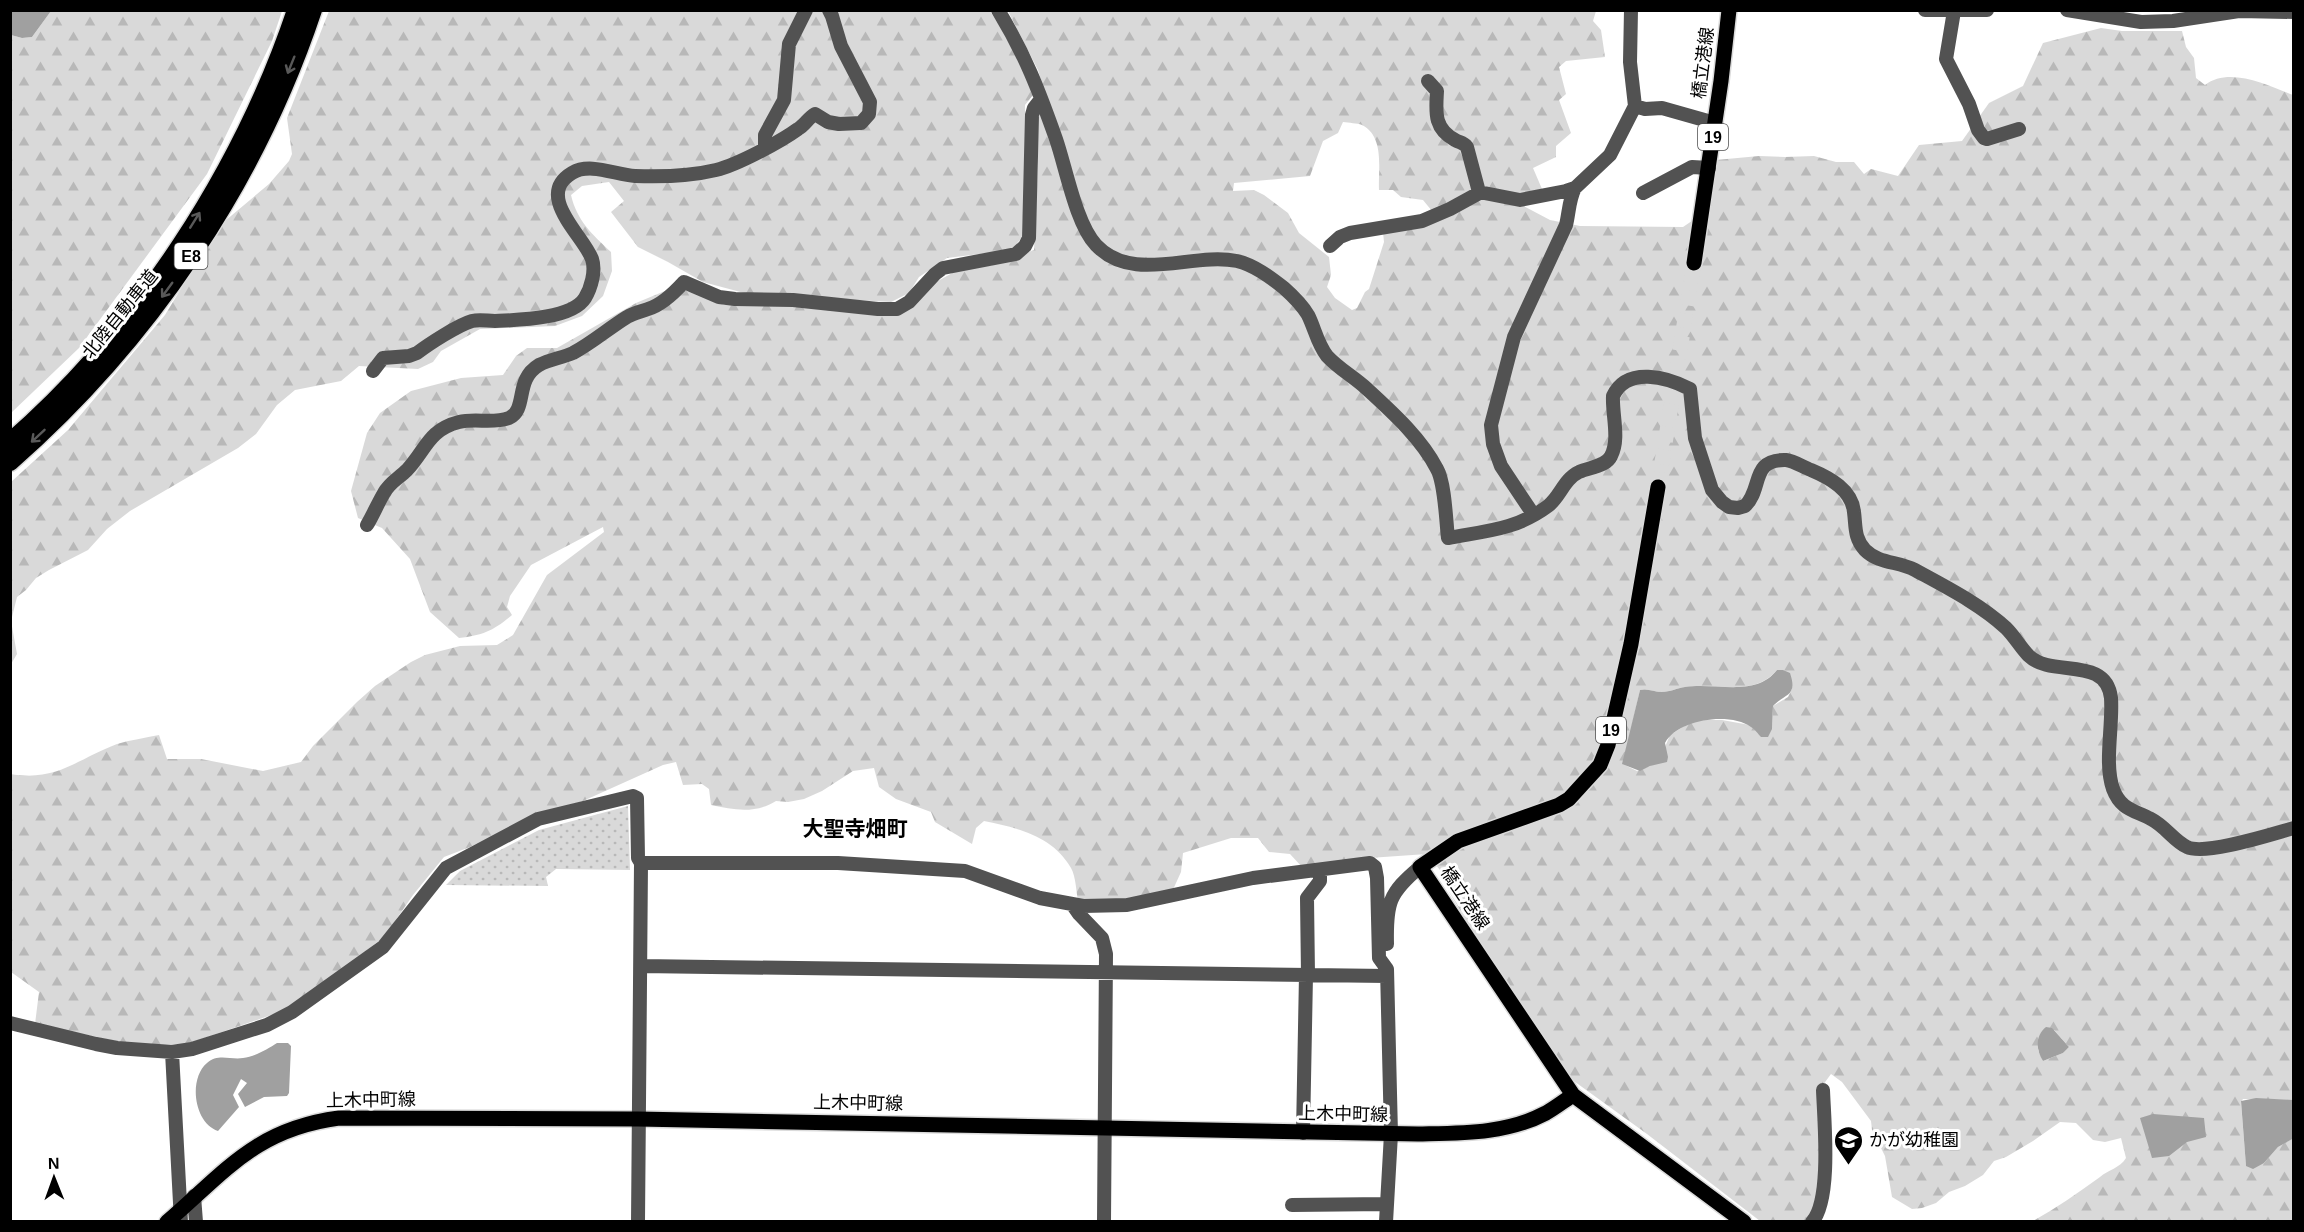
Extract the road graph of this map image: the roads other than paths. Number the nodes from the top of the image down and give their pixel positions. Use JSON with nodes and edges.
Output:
{"nodes":[{"id":1,"x":296,"y":10,"type":"edge"},
{"id":2,"x":312,"y":10,"type":"edge"},
{"id":3,"x":806,"y":10,"type":"edge"},
{"id":4,"x":829,"y":10,"type":"edge"},
{"id":5,"x":998,"y":10,"type":"edge"},
{"id":6,"x":1631,"y":10,"type":"edge"},
{"id":7,"x":1729,"y":10,"type":"edge"},
{"id":8,"x":1925,"y":10,"type":"edge"},
{"id":9,"x":1987,"y":10,"type":"edge"},
{"id":10,"x":2067,"y":10,"type":"edge"},
{"id":11,"x":1954,"y":11,"type":"edge"},
{"id":12,"x":2294,"y":12,"type":"edge"},
{"id":13,"x":1428,"y":81,"type":"dead end"},
{"id":14,"x":1041,"y":99,"type":"junction"},
{"id":15,"x":1635,"y":106,"type":"junction"},
{"id":16,"x":1715,"y":123,"type":"junction"},
{"id":17,"x":2019,"y":129,"type":"dead end"},
{"id":18,"x":765,"y":147,"type":"junction"},
{"id":19,"x":1709,"y":168,"type":"junction"},
{"id":20,"x":1575,"y":188,"type":"junction"},
{"id":21,"x":1481,"y":192,"type":"junction"},
{"id":22,"x":1643,"y":193,"type":"dead end"},
{"id":23,"x":1330,"y":246,"type":"dead end"},
{"id":24,"x":1694,"y":263,"type":"tunnel mouth"},
{"id":25,"x":373,"y":371,"type":"dead end"},
{"id":26,"x":10,"y":442,"type":"edge"},
{"id":27,"x":10,"y":462,"type":"edge"},
{"id":28,"x":1658,"y":488,"type":"tunnel mouth"},
{"id":29,"x":1533,"y":514,"type":"junction"},
{"id":30,"x":367,"y":525,"type":"dead end"},
{"id":31,"x":2294,"y":828,"type":"edge"},
{"id":32,"x":641,"y":863,"type":"junction"},
{"id":33,"x":1420,"y":867,"type":"junction"},
{"id":34,"x":1320,"y":870,"type":"junction"},
{"id":35,"x":1072,"y":904,"type":"junction"},
{"id":36,"x":641,"y":966,"type":"junction"},
{"id":37,"x":1107,"y":972,"type":"junction"},
{"id":38,"x":1387,"y":972,"type":"junction"},
{"id":39,"x":1307,"y":975,"type":"junction"},
{"id":40,"x":10,"y":1023,"type":"edge"},
{"id":41,"x":172,"y":1052,"type":"junction"},
{"id":42,"x":1823,"y":1090,"type":"dead end"},
{"id":43,"x":1573,"y":1095,"type":"junction"},
{"id":44,"x":638,"y":1119,"type":"junction"},
{"id":45,"x":1105,"y":1127,"type":"junction"},
{"id":46,"x":1304,"y":1133,"type":"junction"},
{"id":47,"x":1390,"y":1134,"type":"junction"},
{"id":48,"x":194,"y":1196,"type":"junction"},
{"id":49,"x":1387,"y":1204,"type":"junction"},
{"id":50,"x":1292,"y":1205,"type":"dead end"},
{"id":51,"x":181,"y":1215,"type":"edge"},
{"id":52,"x":167,"y":1221,"type":"edge"},
{"id":53,"x":196,"y":1221,"type":"edge"},
{"id":54,"x":638,"y":1221,"type":"edge"},
{"id":55,"x":1104,"y":1221,"type":"edge"},
{"id":56,"x":1386,"y":1221,"type":"edge"},
{"id":57,"x":1744,"y":1221,"type":"edge"},
{"id":58,"x":1812,"y":1221,"type":"edge"}],
"edges":[{"from":26,"to":1,"type":"highway","name":"北陸自動車道","number":"E8","one_way":true},
{"from":2,"to":27,"type":"highway","name":"北陸自動車道","number":"E8","one_way":true},
{"from":3,"to":18,"type":"street"},
{"from":4,"to":18,"type":"street"},
{"from":5,"to":14,"type":"street"},
{"from":6,"to":15,"type":"street"},
{"from":7,"to":16,"type":"main road","name":"橋立港線","number":"19"},
{"from":8,"to":11,"type":"street"},
{"from":9,"to":11,"type":"street"},
{"from":10,"to":12,"type":"street"},
{"from":11,"to":17,"type":"street"},
{"from":13,"to":21,"type":"street"},
{"from":14,"to":29,"type":"street"},
{"from":14,"to":30,"type":"street"},
{"from":15,"to":16,"type":"street"},
{"from":15,"to":20,"type":"street"},
{"from":16,"to":19,"type":"main road","name":"橋立港線","number":"19"},
{"from":18,"to":25,"type":"street"},
{"from":19,"to":22,"type":"street"},
{"from":19,"to":24,"type":"main road","name":"橋立港線","number":"19"},
{"from":20,"to":21,"type":"street"},
{"from":20,"to":29,"type":"street"},
{"from":21,"to":23,"type":"street"},
{"from":28,"to":33,"type":"main road","name":"橋立港線","number":"19"},
{"from":29,"to":31,"type":"street"},
{"from":32,"to":35,"type":"street"},
{"from":32,"to":36,"type":"street"},
{"from":32,"to":41,"type":"street"},
{"from":33,"to":38,"type":"street"},
{"from":33,"to":43,"type":"main road","name":"橋立港線"},
{"from":34,"to":35,"type":"street"},
{"from":34,"to":38,"type":"street"},
{"from":34,"to":39,"type":"street"},
{"from":35,"to":37,"type":"street"},
{"from":36,"to":37,"type":"street"},
{"from":36,"to":44,"type":"street"},
{"from":37,"to":39,"type":"street"},
{"from":37,"to":45,"type":"street"},
{"from":38,"to":39,"type":"street"},
{"from":38,"to":47,"type":"street"},
{"from":39,"to":46,"type":"street"},
{"from":40,"to":41,"type":"street"},
{"from":41,"to":51,"type":"street"},
{"from":42,"to":58,"type":"street"},
{"from":43,"to":47,"type":"main road","name":"上木中町線"},
{"from":43,"to":57,"type":"main road","name":"橋立港線"},
{"from":44,"to":45,"type":"main road","name":"上木中町線"},
{"from":44,"to":48,"type":"main road","name":"上木中町線"},
{"from":44,"to":54,"type":"street"},
{"from":45,"to":46,"type":"main road","name":"上木中町線"},
{"from":45,"to":55,"type":"street"},
{"from":46,"to":47,"type":"main road","name":"上木中町線"},
{"from":47,"to":49,"type":"street"},
{"from":48,"to":51,"type":"main road","name":"上木中町線"},
{"from":48,"to":53,"type":"street"},
{"from":49,"to":50,"type":"street"},
{"from":49,"to":56,"type":"street"},
{"from":51,"to":52,"type":"main road","name":"上木中町線"}]}
